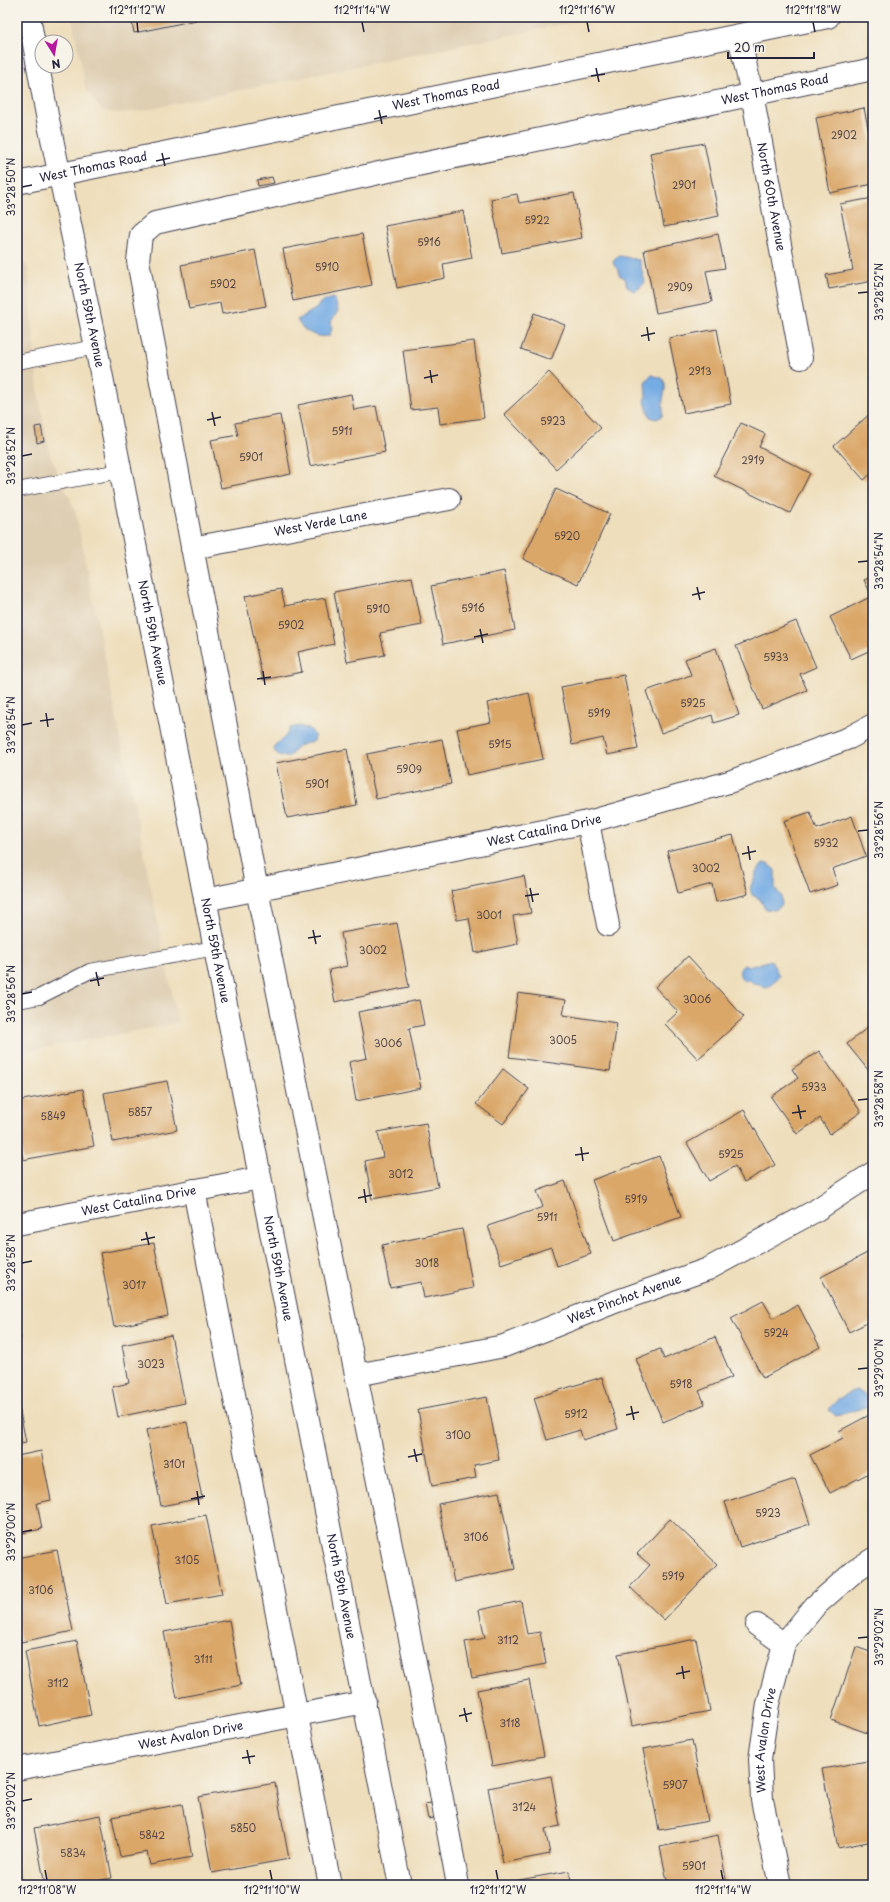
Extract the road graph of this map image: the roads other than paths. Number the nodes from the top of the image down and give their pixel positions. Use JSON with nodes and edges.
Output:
{"nodes":[{"id":1,"x":29,"y":17,"type":"edge"},
{"id":2,"x":828,"y":17,"type":"edge"},
{"id":3,"x":739,"y":36,"type":"junction"},
{"id":4,"x":873,"y":69,"type":"edge"},
{"id":5,"x":752,"y":94,"type":"junction"},
{"id":6,"x":59,"y":175,"type":"junction"},
{"id":7,"x":17,"y":183,"type":"edge"},
{"id":8,"x":96,"y":347,"type":"junction"},
{"id":9,"x":801,"y":358,"type":"dead end"},
{"id":10,"x":17,"y":362,"type":"edge"},
{"id":11,"x":120,"y":471,"type":"junction"},
{"id":12,"x":17,"y":490,"type":"edge"},
{"id":13,"x":449,"y":499,"type":"dead end"},
{"id":14,"x":192,"y":548,"type":"junction"},
{"id":15,"x":873,"y":725,"type":"edge"},
{"id":16,"x":588,"y":822,"type":"junction"},
{"id":17,"x":257,"y":890,"type":"junction"},
{"id":18,"x":206,"y":900,"type":"junction"},
{"id":19,"x":608,"y":925,"type":"dead end"},
{"id":20,"x":215,"y":948,"type":"junction"},
{"id":21,"x":17,"y":1001,"type":"edge"},
{"id":22,"x":873,"y":1173,"type":"edge"},
{"id":23,"x":260,"y":1178,"type":"junction"},
{"id":24,"x":194,"y":1190,"type":"junction"},
{"id":25,"x":17,"y":1224,"type":"edge"},
{"id":26,"x":357,"y":1375,"type":"junction"},
{"id":27,"x":873,"y":1559,"type":"edge"},
{"id":28,"x":757,"y":1625,"type":"dead end"},
{"id":29,"x":784,"y":1644,"type":"junction"},
{"id":30,"x":365,"y":1702,"type":"junction"},
{"id":31,"x":297,"y":1715,"type":"junction"},
{"id":32,"x":17,"y":1769,"type":"edge"},
{"id":33,"x":330,"y":1885,"type":"edge"},
{"id":34,"x":400,"y":1885,"type":"edge"},
{"id":35,"x":458,"y":1885,"type":"edge"},
{"id":36,"x":780,"y":1885,"type":"edge"}],
"edges":[{"from":1,"to":6,"type":"street","name":"North 59th Avenue"},
{"from":2,"to":3,"type":"street","name":"West Thomas Road"},
{"from":3,"to":5,"type":"street","name":"North 60th Avenue"},
{"from":3,"to":6,"type":"street","name":"West Thomas Road"},
{"from":4,"to":5,"type":"street","name":"West Thomas Road"},
{"from":5,"to":9,"type":"street","name":"North 60th Avenue"},
{"from":5,"to":14,"type":"street","name":"West Thomas Road"},
{"from":6,"to":7,"type":"street","name":"West Thomas Road"},
{"from":6,"to":8,"type":"street","name":"North 59th Avenue"},
{"from":8,"to":10,"type":"lane"},
{"from":8,"to":11,"type":"street","name":"North 59th Avenue"},
{"from":11,"to":12,"type":"lane"},
{"from":11,"to":18,"type":"street","name":"North 59th Avenue"},
{"from":13,"to":14,"type":"street","name":"West Verde Lane"},
{"from":14,"to":17,"type":"street"},
{"from":15,"to":16,"type":"street","name":"West Catalina Drive"},
{"from":16,"to":17,"type":"street","name":"West Catalina Drive"},
{"from":16,"to":19,"type":"street"},
{"from":17,"to":18,"type":"street","name":"West Catalina Drive"},
{"from":17,"to":26,"type":"street"},
{"from":18,"to":20,"type":"street","name":"North 59th Avenue"},
{"from":20,"to":21,"type":"lane"},
{"from":20,"to":23,"type":"street","name":"North 59th Avenue"},
{"from":22,"to":26,"type":"street","name":"West Pinchot Avenue"},
{"from":23,"to":24,"type":"street","name":"West Catalina Drive"},
{"from":23,"to":30,"type":"street","name":"North 59th Avenue"},
{"from":24,"to":25,"type":"street","name":"West Catalina Drive"},
{"from":24,"to":31,"type":"street"},
{"from":26,"to":35,"type":"street"},
{"from":27,"to":29,"type":"street","name":"West Avalon Drive"},
{"from":28,"to":29,"type":"street"},
{"from":29,"to":36,"type":"street","name":"West Avalon Drive"},
{"from":30,"to":31,"type":"street","name":"West Avalon Drive"},
{"from":30,"to":34,"type":"street","name":"North 59th Avenue"},
{"from":31,"to":32,"type":"street","name":"West Avalon Drive"},
{"from":31,"to":33,"type":"street"}]}
